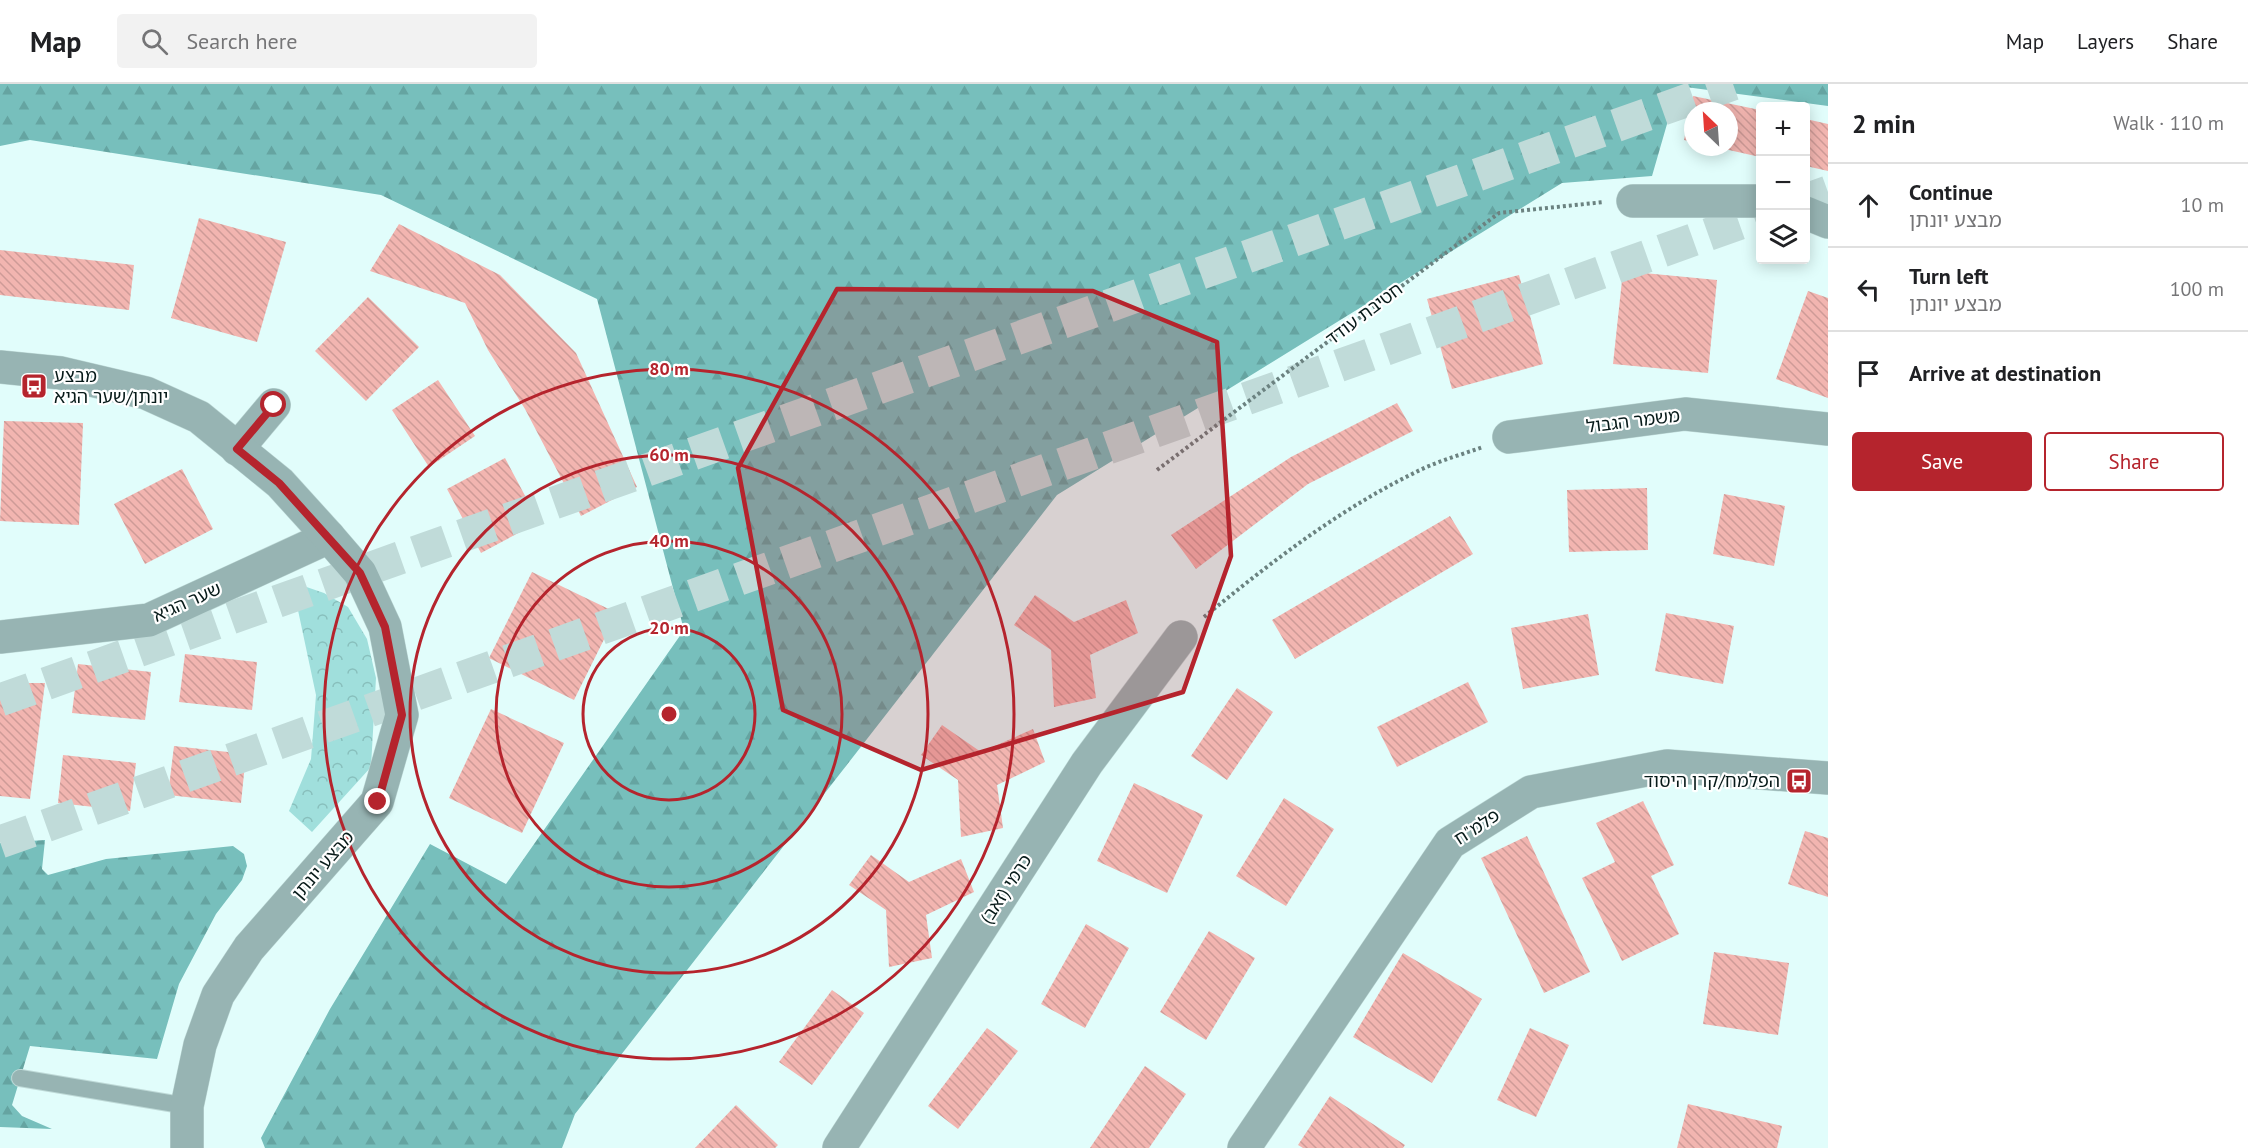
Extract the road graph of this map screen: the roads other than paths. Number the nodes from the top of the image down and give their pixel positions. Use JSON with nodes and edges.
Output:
{"nodes":[{"id":1,"x":1633,"y":201,"type":"dead end"},
{"id":2,"x":1756,"y":201,"type":"edge"},
{"id":3,"x":1810,"y":215,"type":"edge"},
{"id":4,"x":1828,"y":222,"type":"edge"},
{"id":5,"x":0,"y":367,"type":"edge"},
{"id":6,"x":274,"y":405,"type":"dead end"},
{"id":7,"x":1828,"y":429,"type":"edge"},
{"id":8,"x":1509,"y":436,"type":"road end"},
{"id":9,"x":237,"y":449,"type":"junction"},
{"id":10,"x":329,"y":537,"type":"junction"},
{"id":11,"x":0,"y":637,"type":"edge"},
{"id":12,"x":1181,"y":637,"type":"road end"},
{"id":13,"x":1828,"y":778,"type":"edge"},
{"id":14,"x":20,"y":1078,"type":"dead end"},
{"id":15,"x":187,"y":1106,"type":"junction"},
{"id":16,"x":187,"y":1148,"type":"edge"},
{"id":17,"x":839,"y":1148,"type":"edge"},
{"id":18,"x":1244,"y":1148,"type":"edge"}],
"edges":[{"from":1,"to":2,"type":"street"},
{"from":3,"to":4,"type":"street"},
{"from":5,"to":9,"type":"street","name":"מבצע יונתן"},
{"from":6,"to":9,"type":"street"},
{"from":7,"to":8,"type":"street","name":"משמר הגבול"},
{"from":9,"to":10,"type":"street","name":"מבצע יונתן"},
{"from":10,"to":11,"type":"street","name":"שער הגיא"},
{"from":10,"to":15,"type":"street","name":"מבצע יונתן"},
{"from":12,"to":17,"type":"street","name":"כרמי (זאב)"},
{"from":13,"to":18,"type":"street","name":"פלמ\"ח"},
{"from":14,"to":15,"type":"lane"},
{"from":15,"to":16,"type":"street","name":"מבצע יונתן"}]}
